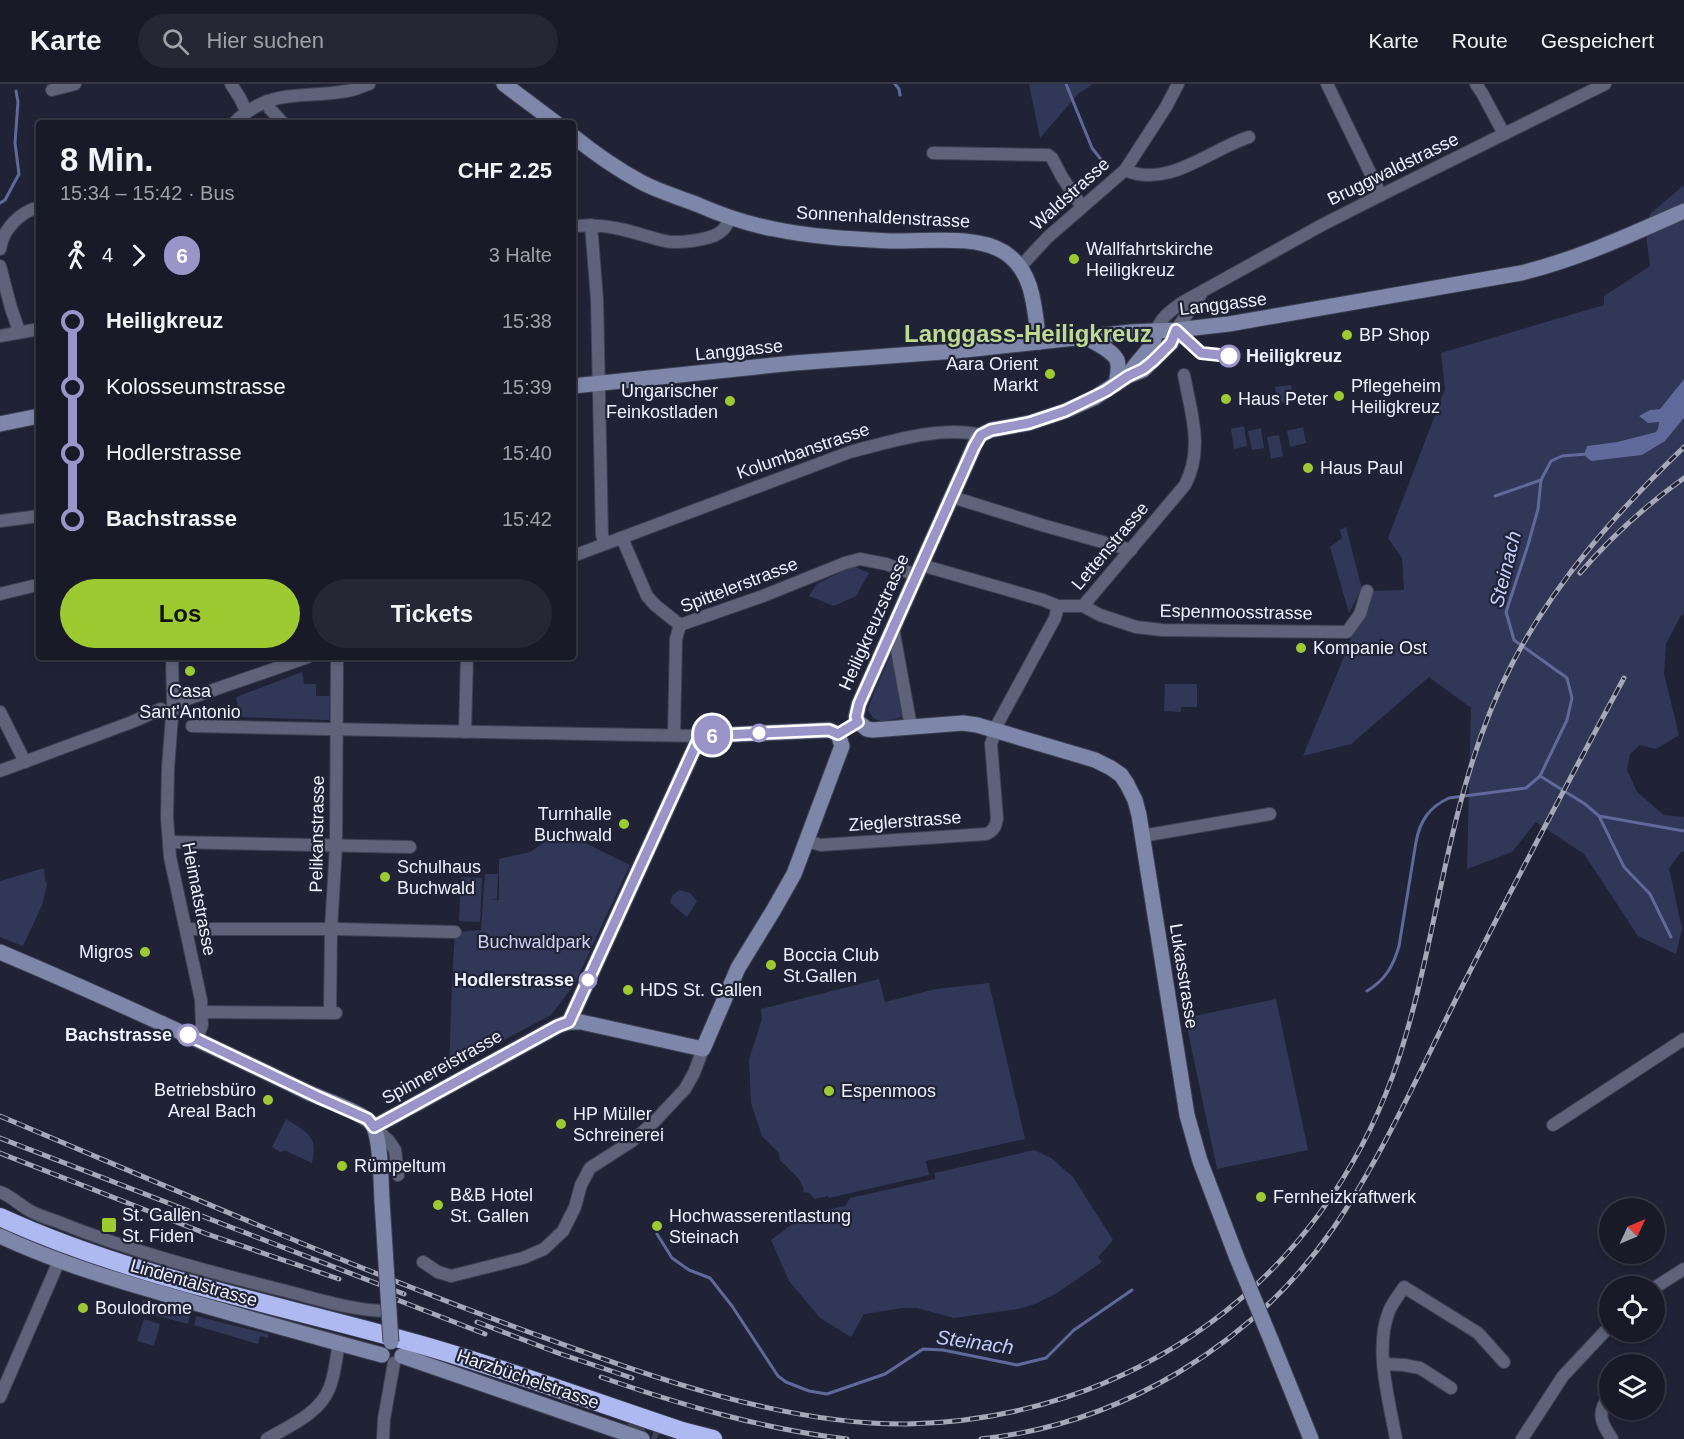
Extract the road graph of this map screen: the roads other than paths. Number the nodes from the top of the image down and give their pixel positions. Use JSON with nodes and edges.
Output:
{"nodes":[{"id":1,"x":75,"y":84,"type":"edge"},
{"id":2,"x":231,"y":84,"type":"edge"},
{"id":3,"x":369,"y":84,"type":"edge"},
{"id":4,"x":504,"y":84,"type":"edge"},
{"id":5,"x":1178,"y":84,"type":"edge"},
{"id":6,"x":1328,"y":84,"type":"edge"},
{"id":7,"x":1476,"y":84,"type":"edge"},
{"id":8,"x":1605,"y":84,"type":"edge"},
{"id":9,"x":52,"y":90,"type":"dead end"},
{"id":10,"x":267,"y":101,"type":"junction"},
{"id":11,"x":246,"y":111,"type":"junction"},
{"id":12,"x":237,"y":120,"type":"edge"},
{"id":13,"x":280,"y":120,"type":"edge"},
{"id":14,"x":552,"y":120,"type":"edge"},
{"id":15,"x":1504,"y":135,"type":"junction"},
{"id":16,"x":1249,"y":137,"type":"dead end"},
{"id":17,"x":576,"y":138,"type":"edge"},
{"id":18,"x":933,"y":153,"type":"dead end"},
{"id":19,"x":1125,"y":170,"type":"junction"},
{"id":20,"x":1381,"y":195,"type":"junction"},
{"id":21,"x":1082,"y":207,"type":"junction"},
{"id":22,"x":36,"y":208,"type":"edge"},
{"id":23,"x":1684,"y":211,"type":"edge"},
{"id":24,"x":729,"y":218,"type":"junction"},
{"id":25,"x":591,"y":225,"type":"junction"},
{"id":26,"x":576,"y":226,"type":"edge"},
{"id":27,"x":0,"y":249,"type":"edge"},
{"id":28,"x":0,"y":266,"type":"edge"},
{"id":29,"x":1020,"y":267,"type":"junction"},
{"id":30,"x":1201,"y":293,"type":"junction"},
{"id":31,"x":36,"y":329,"type":"edge"},
{"id":32,"x":1176,"y":330,"type":"junction"},
{"id":33,"x":19,"y":331,"type":"junction"},
{"id":34,"x":1156,"y":331,"type":"junction"},
{"id":35,"x":0,"y":336,"type":"edge"},
{"id":36,"x":1085,"y":337,"type":"junction"},
{"id":37,"x":1039,"y":342,"type":"junction"},
{"id":38,"x":1184,"y":375,"type":"dead end"},
{"id":39,"x":1122,"y":380,"type":"junction"},
{"id":40,"x":599,"y":384,"type":"junction"},
{"id":41,"x":576,"y":386,"type":"edge"},
{"id":42,"x":36,"y":417,"type":"edge"},
{"id":43,"x":0,"y":424,"type":"edge"},
{"id":44,"x":981,"y":435,"type":"junction"},
{"id":45,"x":952,"y":497,"type":"junction"},
{"id":46,"x":36,"y":516,"type":"edge"},
{"id":47,"x":0,"y":521,"type":"edge"},
{"id":48,"x":622,"y":538,"type":"junction"},
{"id":49,"x":605,"y":543,"type":"junction"},
{"id":50,"x":1131,"y":550,"type":"junction"},
{"id":51,"x":576,"y":555,"type":"edge"},
{"id":52,"x":918,"y":570,"type":"junction"},
{"id":53,"x":33,"y":586,"type":"dead end"},
{"id":54,"x":1367,"y":591,"type":"dead end"},
{"id":55,"x":0,"y":594,"type":"edge"},
{"id":56,"x":1058,"y":606,"type":"junction"},
{"id":57,"x":1083,"y":606,"type":"junction"},
{"id":58,"x":680,"y":625,"type":"junction"},
{"id":59,"x":893,"y":628,"type":"junction"},
{"id":60,"x":172,"y":660,"type":"edge"},
{"id":61,"x":299,"y":660,"type":"edge"},
{"id":62,"x":337,"y":660,"type":"edge"},
{"id":63,"x":467,"y":660,"type":"edge"},
{"id":64,"x":173,"y":704,"type":"junction"},
{"id":65,"x":161,"y":709,"type":"dead end"},
{"id":66,"x":0,"y":712,"type":"edge"},
{"id":67,"x":858,"y":722,"type":"junction"},
{"id":68,"x":192,"y":726,"type":"dead end"},
{"id":69,"x":911,"y":727,"type":"junction"},
{"id":70,"x":338,"y":730,"type":"junction"},
{"id":71,"x":995,"y":730,"type":"junction"},
{"id":72,"x":465,"y":732,"type":"junction"},
{"id":73,"x":838,"y":734,"type":"junction"},
{"id":74,"x":674,"y":735,"type":"junction"},
{"id":75,"x":700,"y":736,"type":"junction"},
{"id":76,"x":25,"y":762,"type":"junction"},
{"id":77,"x":0,"y":771,"type":"edge"},
{"id":78,"x":1269,"y":814,"type":"dead end"},
{"id":79,"x":997,"y":818,"type":"joint"},
{"id":80,"x":1142,"y":836,"type":"junction"},
{"id":81,"x":806,"y":841,"type":"junction"},
{"id":82,"x":169,"y":842,"type":"junction"},
{"id":83,"x":336,"y":845,"type":"junction"},
{"id":84,"x":410,"y":847,"type":"dead end"},
{"id":85,"x":186,"y":929,"type":"junction"},
{"id":86,"x":332,"y":929,"type":"junction"},
{"id":87,"x":455,"y":932,"type":"dead end"},
{"id":88,"x":0,"y":952,"type":"edge"},
{"id":89,"x":202,"y":1012,"type":"junction"},
{"id":90,"x":569,"y":1022,"type":"junction"},
{"id":91,"x":197,"y":1039,"type":"junction"},
{"id":92,"x":1684,"y":1039,"type":"edge"},
{"id":93,"x":703,"y":1049,"type":"junction"},
{"id":94,"x":1554,"y":1125,"type":"dead end"},
{"id":95,"x":374,"y":1127,"type":"junction"},
{"id":96,"x":398,"y":1175,"type":"dead end"},
{"id":97,"x":0,"y":1192,"type":"edge"},
{"id":98,"x":0,"y":1216,"type":"edge"},
{"id":99,"x":0,"y":1236,"type":"edge"},
{"id":100,"x":59,"y":1261,"type":"junction"},
{"id":101,"x":423,"y":1262,"type":"dead end"},
{"id":102,"x":1682,"y":1273,"type":"edge"},
{"id":103,"x":1665,"y":1282,"type":"edge"},
{"id":104,"x":389,"y":1311,"type":"junction"},
{"id":105,"x":1599,"y":1338,"type":"edge"},
{"id":106,"x":339,"y":1343,"type":"junction"},
{"id":107,"x":392,"y":1352,"type":"junction"},
{"id":108,"x":1504,"y":1362,"type":"dead end"},
{"id":109,"x":1383,"y":1364,"type":"junction"},
{"id":110,"x":1451,"y":1388,"type":"dead end"},
{"id":111,"x":0,"y":1397,"type":"edge"},
{"id":112,"x":1602,"y":1420,"type":"edge"},
{"id":113,"x":267,"y":1439,"type":"edge"},
{"id":114,"x":383,"y":1439,"type":"edge"},
{"id":115,"x":642,"y":1439,"type":"tunnel mouth"},
{"id":116,"x":713,"y":1439,"type":"edge"},
{"id":117,"x":1311,"y":1439,"type":"edge"},
{"id":118,"x":1396,"y":1439,"type":"edge"},
{"id":119,"x":1522,"y":1439,"type":"edge"},
{"id":120,"x":1612,"y":1439,"type":"edge"}],
"edges":[{"from":1,"to":9,"type":"street"},
{"from":2,"to":11,"type":"street"},
{"from":3,"to":10,"type":"street"},
{"from":4,"to":14,"type":"street"},
{"from":5,"to":19,"type":"street","name":"Waldstrasse"},
{"from":6,"to":20,"type":"street"},
{"from":7,"to":15,"type":"street"},
{"from":8,"to":15,"type":"street","name":"Bruggwaldstrasse"},
{"from":10,"to":11,"type":"street"},
{"from":10,"to":13,"type":"street"},
{"from":11,"to":12,"type":"street"},
{"from":15,"to":20,"type":"street","name":"Bruggwaldstrasse"},
{"from":16,"to":19,"type":"street"},
{"from":17,"to":24,"type":"street","name":"Sonnenhaldenstrasse"},
{"from":18,"to":21,"type":"street"},
{"from":19,"to":21,"type":"street","name":"Waldstrasse"},
{"from":20,"to":30,"type":"street","name":"Bruggwaldstrasse"},
{"from":21,"to":29,"type":"street","name":"Waldstrasse"},
{"from":22,"to":27,"type":"street"},
{"from":23,"to":32,"type":"street","name":"Langgasse"},
{"from":24,"to":25,"type":"street"},
{"from":24,"to":29,"type":"street","name":"Sonnenhaldenstrasse"},
{"from":25,"to":26,"type":"street"},
{"from":25,"to":40,"type":"street"},
{"from":28,"to":33,"type":"street"},
{"from":29,"to":37,"type":"street","name":"Sonnenhaldenstrasse"},
{"from":30,"to":32,"type":"street","name":"Bruggwaldstrasse"},
{"from":30,"to":34,"type":"street","name":"Bruggwaldstrasse"},
{"from":31,"to":33,"type":"street"},
{"from":32,"to":34,"type":"street","name":"Langgasse"},
{"from":32,"to":39,"type":"street","name":"Kolumbanstrasse"},
{"from":33,"to":35,"type":"street"},
{"from":34,"to":36,"type":"street","name":"Langgasse"},
{"from":34,"to":39,"type":"street","name":"Kolumbanstrasse"},
{"from":36,"to":37,"type":"street","name":"Langgasse"},
{"from":36,"to":39,"type":"street"},
{"from":37,"to":40,"type":"street","name":"Langgasse"},
{"from":38,"to":50,"type":"street","name":"Lettenstrasse"},
{"from":39,"to":44,"type":"street","name":"Kolumbanstrasse"},
{"from":40,"to":41,"type":"street","name":"Langgasse"},
{"from":40,"to":49,"type":"street"},
{"from":42,"to":43,"type":"street"},
{"from":44,"to":45,"type":"street","name":"Heiligkreuzstrasse"},
{"from":44,"to":48,"type":"street","name":"Kolumbanstrasse"},
{"from":45,"to":50,"type":"street"},
{"from":45,"to":52,"type":"street","name":"Heiligkreuzstrasse"},
{"from":46,"to":47,"type":"street"},
{"from":48,"to":49,"type":"street","name":"Kolumbanstrasse"},
{"from":48,"to":58,"type":"street"},
{"from":49,"to":51,"type":"street","name":"Kolumbanstrasse"},
{"from":50,"to":57,"type":"street","name":"Lettenstrasse"},
{"from":52,"to":56,"type":"street"},
{"from":52,"to":58,"type":"street","name":"Spittelerstrasse"},
{"from":52,"to":59,"type":"street","name":"Heiligkreuzstrasse"},
{"from":53,"to":55,"type":"street"},
{"from":54,"to":57,"type":"street","name":"Espenmoosstrasse"},
{"from":56,"to":57,"type":"street","name":"Lettenstrasse"},
{"from":56,"to":71,"type":"street","name":"Lettenstrasse"},
{"from":58,"to":74,"type":"street","name":"Spittelerstrasse"},
{"from":59,"to":67,"type":"street","name":"Heiligkreuzstrasse"},
{"from":59,"to":69,"type":"street"},
{"from":60,"to":64,"type":"street","name":"Heimatstrasse"},
{"from":61,"to":64,"type":"street"},
{"from":62,"to":70,"type":"street","name":"Pelikanstrasse"},
{"from":63,"to":72,"type":"street"},
{"from":64,"to":82,"type":"street","name":"Heimatstrasse"},
{"from":65,"to":76,"type":"street"},
{"from":66,"to":76,"type":"street"},
{"from":67,"to":69,"type":"street","name":"Lukasstrasse"},
{"from":67,"to":73,"type":"street"},
{"from":68,"to":70,"type":"street"},
{"from":69,"to":71,"type":"street","name":"Lukasstrasse"},
{"from":70,"to":72,"type":"street"},
{"from":70,"to":83,"type":"street","name":"Pelikanstrasse"},
{"from":71,"to":79,"type":"street","name":"Lettenstrasse"},
{"from":71,"to":80,"type":"street","name":"Lukasstrasse"},
{"from":72,"to":74,"type":"street"},
{"from":73,"to":75,"type":"street"},
{"from":73,"to":81,"type":"street"},
{"from":74,"to":75,"type":"street"},
{"from":75,"to":90,"type":"street"},
{"from":76,"to":77,"type":"street"},
{"from":78,"to":80,"type":"street"},
{"from":79,"to":81,"type":"street","name":"Zieglerstrasse"},
{"from":80,"to":117,"type":"street","name":"Lukasstrasse","bridge":true},
{"from":81,"to":93,"type":"street"},
{"from":82,"to":83,"type":"street"},
{"from":82,"to":85,"type":"street","name":"Heimatstrasse"},
{"from":83,"to":84,"type":"street"},
{"from":83,"to":86,"type":"street","name":"Pelikanstrasse"},
{"from":85,"to":86,"type":"street"},
{"from":85,"to":89,"type":"street","name":"Heimatstrasse"},
{"from":86,"to":87,"type":"street"},
{"from":86,"to":89,"type":"street","name":"Pelikanstrasse"},
{"from":88,"to":91,"type":"street"},
{"from":89,"to":91,"type":"street","name":"Heimatstrasse"},
{"from":90,"to":93,"type":"street"},
{"from":90,"to":95,"type":"street","name":"Spinnereistrasse"},
{"from":91,"to":95,"type":"street"},
{"from":92,"to":94,"type":"street"},
{"from":93,"to":101,"type":"street"},
{"from":95,"to":96,"type":"street"},
{"from":95,"to":104,"type":"street","name":"Spinnereistrasse","bridge":true},
{"from":97,"to":104,"type":"street"},
{"from":98,"to":116,"type":"highway"},
{"from":99,"to":100,"type":"street","name":"Lindentalstrasse"},
{"from":100,"to":106,"type":"street","name":"Lindentalstrasse"},
{"from":100,"to":111,"type":"street"},
{"from":102,"to":103,"type":"street"},
{"from":104,"to":107,"type":"street","name":"Spinnereistrasse","bridge":true},
{"from":105,"to":119,"type":"street"},
{"from":106,"to":107,"type":"street","name":"Lindentalstrasse"},
{"from":106,"to":113,"type":"street"},
{"from":107,"to":114,"type":"street"},
{"from":107,"to":115,"type":"street","name":"Harzbüchelstrasse"},
{"from":108,"to":109,"type":"street"},
{"from":109,"to":110,"type":"street"},
{"from":109,"to":118,"type":"street"},
{"from":112,"to":120,"type":"street"}]}
